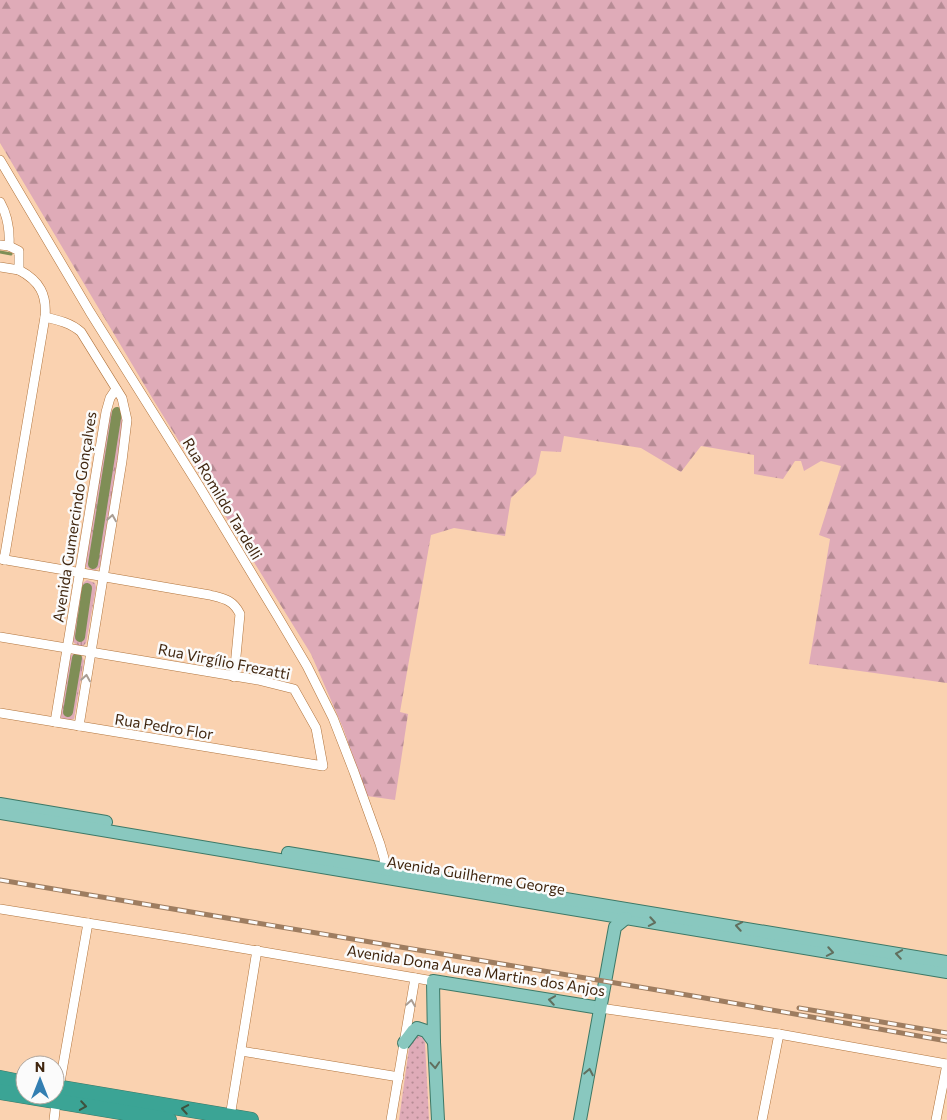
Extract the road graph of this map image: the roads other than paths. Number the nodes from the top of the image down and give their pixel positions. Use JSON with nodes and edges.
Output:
{"nodes":[{"id":1,"x":0,"y":160,"type":"edge"},
{"id":2,"x":0,"y":202,"type":"edge"},
{"id":3,"x":5,"y":246,"type":"edge"},
{"id":4,"x":0,"y":267,"type":"edge"},
{"id":5,"x":20,"y":270,"type":"junction"},
{"id":6,"x":45,"y":317,"type":"junction"},
{"id":7,"x":116,"y":390,"type":"junction"},
{"id":8,"x":2,"y":560,"type":"edge"},
{"id":9,"x":80,"y":573,"type":"junction"},
{"id":10,"x":103,"y":577,"type":"junction"},
{"id":11,"x":0,"y":637,"type":"edge"},
{"id":12,"x":67,"y":648,"type":"junction"},
{"id":13,"x":90,"y":652,"type":"junction"},
{"id":14,"x":234,"y":677,"type":"junction"},
{"id":15,"x":0,"y":713,"type":"edge"},
{"id":16,"x":56,"y":722,"type":"junction"},
{"id":17,"x":79,"y":726,"type":"junction"},
{"id":18,"x":323,"y":766,"type":"joint"},
{"id":19,"x":0,"y":804,"type":"edge"},
{"id":20,"x":0,"y":813,"type":"edge"},
{"id":21,"x":385,"y":873,"type":"junction"},
{"id":22,"x":0,"y":910,"type":"edge"},
{"id":23,"x":608,"y":915,"type":"junction"},
{"id":24,"x":626,"y":918,"type":"junction"},
{"id":25,"x":88,"y":923,"type":"junction"},
{"id":26,"x":615,"y":927,"type":"junction"},
{"id":27,"x":257,"y":950,"type":"junction"},
{"id":28,"x":947,"y":962,"type":"edge"},
{"id":29,"x":947,"y":972,"type":"edge"},
{"id":30,"x":415,"y":978,"type":"junction"},
{"id":31,"x":433,"y":981,"type":"junction"},
{"id":32,"x":600,"y":1008,"type":"junction"},
{"id":33,"x":779,"y":1034,"type":"junction"},
{"id":34,"x":434,"y":1042,"type":"junction"},
{"id":35,"x":404,"y":1043,"type":"junction"},
{"id":36,"x":241,"y":1051,"type":"junction"},
{"id":37,"x":64,"y":1055,"type":"edge"},
{"id":38,"x":947,"y":1064,"type":"edge"},
{"id":39,"x":398,"y":1077,"type":"junction"},
{"id":40,"x":0,"y":1078,"type":"edge"},
{"id":41,"x":15,"y":1080,"type":"edge"},
{"id":42,"x":0,"y":1092,"type":"edge"},
{"id":43,"x":15,"y":1092,"type":"edge"},
{"id":44,"x":65,"y":1093,"type":"edge"},
{"id":45,"x":65,"y":1094,"type":"edge"},
{"id":46,"x":56,"y":1105,"type":"edge"},
{"id":47,"x":230,"y":1117,"type":"junction"},
{"id":48,"x":54,"y":1120,"type":"edge"},
{"id":49,"x":169,"y":1120,"type":"edge"},
{"id":50,"x":251,"y":1120,"type":"edge"},
{"id":51,"x":391,"y":1120,"type":"edge"},
{"id":52,"x":438,"y":1120,"type":"edge"},
{"id":53,"x":580,"y":1120,"type":"edge"},
{"id":54,"x":762,"y":1120,"type":"edge"},
{"id":55,"x":936,"y":1120,"type":"edge"}],
"edges":[{"from":1,"to":21,"type":"street","name":"Rua Romildo Tardelli"},
{"from":2,"to":3,"type":"street"},
{"from":3,"to":5,"type":"street"},
{"from":4,"to":5,"type":"street"},
{"from":5,"to":6,"type":"street"},
{"from":6,"to":7,"type":"street"},
{"from":6,"to":8,"type":"street"},
{"from":7,"to":9,"type":"street","name":"Avenida Gumercindo Gonçalves"},
{"from":10,"to":7,"type":"street","one_way":true},
{"from":8,"to":9,"type":"street"},
{"from":9,"to":10,"type":"street"},
{"from":9,"to":12,"type":"street","name":"Avenida Gumercindo Gonçalves"},
{"from":10,"to":13,"type":"street"},
{"from":10,"to":14,"type":"street"},
{"from":11,"to":12,"type":"street","name":"Rua Virgílio Frezatti"},
{"from":12,"to":13,"type":"street","name":"Rua Virgílio Frezatti"},
{"from":12,"to":16,"type":"street","name":"Avenida Gumercindo Gonçalves"},
{"from":13,"to":14,"type":"street","name":"Rua Virgílio Frezatti"},
{"from":17,"to":13,"type":"street","one_way":true},
{"from":14,"to":18,"type":"street","name":"Rua Virgílio Frezatti"},
{"from":15,"to":16,"type":"street","name":"Rua Pedro Flor"},
{"from":16,"to":17,"type":"street","name":"Rua Pedro Flor"},
{"from":17,"to":18,"type":"street","name":"Rua Pedro Flor"},
{"from":19,"to":21,"type":"main road","name":"Avenida Guilherme George"},
{"from":20,"to":21,"type":"main road","name":"Avenida Guilherme George"},
{"from":21,"to":23,"type":"main road","name":"Avenida Guilherme George"},
{"from":28,"to":21,"type":"main road","name":"Avenida Guilherme George","one_way":true},
{"from":22,"to":25,"type":"street","name":"Avenida Dona Aurea Martins dos Anjos"},
{"from":23,"to":24,"type":"main road","name":"Avenida Guilherme George"},
{"from":23,"to":26,"type":"main road"},
{"from":24,"to":26,"type":"main road"},
{"from":24,"to":29,"type":"main road","name":"Avenida Guilherme George","one_way":true},
{"from":25,"to":27,"type":"street","name":"Avenida Dona Aurea Martins dos Anjos"},
{"from":25,"to":37,"type":"street"},
{"from":26,"to":32,"type":"main road"},
{"from":27,"to":30,"type":"street","name":"Avenida Dona Aurea Martins dos Anjos"},
{"from":27,"to":36,"type":"street"},
{"from":30,"to":31,"type":"street","name":"Avenida Dona Aurea Martins dos Anjos"},
{"from":35,"to":30,"type":"street","one_way":true},
{"from":32,"to":31,"type":"main road","name":"Avenida Dona Aurea Martins dos Anjos","one_way":true},
{"from":31,"to":34,"type":"main road"},
{"from":32,"to":33,"type":"street","name":"Avenida Dona Aurea Martins dos Anjos"},
{"from":53,"to":32,"type":"main road","one_way":true},
{"from":33,"to":38,"type":"street","name":"Avenida Dona Aurea Martins dos Anjos"},
{"from":33,"to":54,"type":"street"},
{"from":34,"to":35,"type":"main road"},
{"from":34,"to":52,"type":"main road","one_way":true},
{"from":35,"to":39,"type":"street"},
{"from":36,"to":39,"type":"street"},
{"from":36,"to":47,"type":"street"},
{"from":38,"to":55,"type":"street"},
{"from":39,"to":51,"type":"street"},
{"from":40,"to":41,"type":"highway"},
{"from":42,"to":43,"type":"highway"},
{"from":47,"to":44,"type":"highway","one_way":true},
{"from":45,"to":49,"type":"highway","one_way":true},
{"from":46,"to":48,"type":"street"},
{"from":47,"to":50,"type":"highway"}]}
